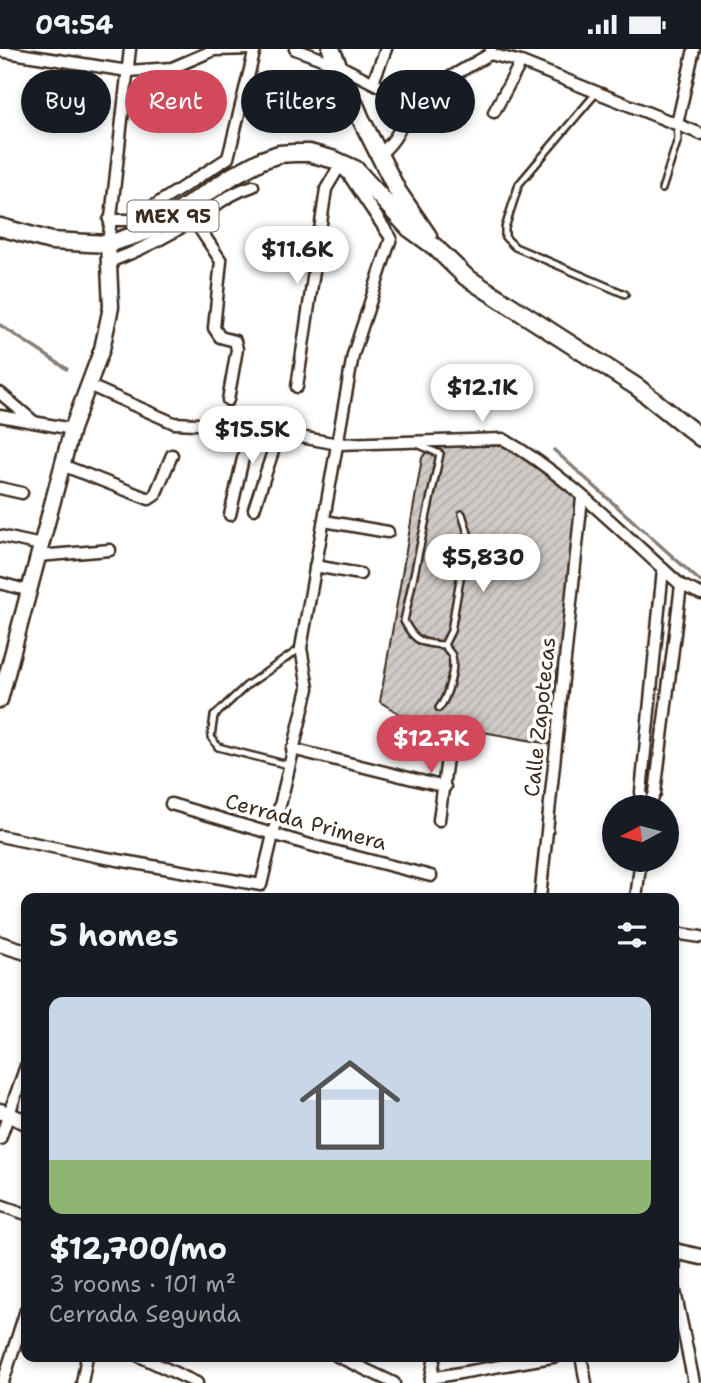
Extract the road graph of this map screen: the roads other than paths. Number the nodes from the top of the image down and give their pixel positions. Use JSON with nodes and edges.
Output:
{"nodes":[{"id":1,"x":130,"y":49,"type":"edge"},
{"id":2,"x":255,"y":49,"type":"edge"},
{"id":3,"x":295,"y":49,"type":"edge"},
{"id":4,"x":331,"y":49,"type":"edge"},
{"id":5,"x":386,"y":49,"type":"edge"},
{"id":6,"x":694,"y":49,"type":"edge"},
{"id":7,"x":0,"y":51,"type":"edge"},
{"id":8,"x":490,"y":51,"type":"edge"},
{"id":9,"x":521,"y":62,"type":"junction"},
{"id":10,"x":338,"y":65,"type":"junction"},
{"id":11,"x":128,"y":70,"type":"edge"},
{"id":12,"x":143,"y":70,"type":"edge"},
{"id":13,"x":459,"y":70,"type":"edge"},
{"id":14,"x":125,"y":71,"type":"edge"},
{"id":15,"x":373,"y":82,"type":"joint"},
{"id":16,"x":597,"y":92,"type":"junction"},
{"id":17,"x":125,"y":95,"type":"edge"},
{"id":18,"x":494,"y":112,"type":"dead end"},
{"id":19,"x":677,"y":124,"type":"junction"},
{"id":20,"x":398,"y":133,"type":"edge"},
{"id":21,"x":701,"y":134,"type":"edge"},
{"id":22,"x":379,"y":155,"type":"junction"},
{"id":23,"x":340,"y":163,"type":"junction"},
{"id":24,"x":253,"y":186,"type":"dead end"},
{"id":25,"x":662,"y":189,"type":"dead end"},
{"id":26,"x":190,"y":214,"type":"junction"},
{"id":27,"x":109,"y":220,"type":"junction"},
{"id":28,"x":0,"y":227,"type":"edge"},
{"id":29,"x":108,"y":244,"type":"junction"},
{"id":30,"x":435,"y":247,"type":"junction"},
{"id":31,"x":109,"y":262,"type":"junction"},
{"id":32,"x":625,"y":294,"type":"dead end"},
{"id":33,"x":88,"y":385,"type":"junction"},
{"id":34,"x":297,"y":387,"type":"dead end"},
{"id":35,"x":0,"y":393,"type":"edge"},
{"id":36,"x":228,"y":400,"type":"dead end"},
{"id":37,"x":0,"y":416,"type":"edge"},
{"id":38,"x":34,"y":421,"type":"junction"},
{"id":39,"x":246,"y":427,"type":"junction"},
{"id":40,"x":72,"y":429,"type":"junction"},
{"id":41,"x":278,"y":433,"type":"junction"},
{"id":42,"x":701,"y":438,"type":"edge"},
{"id":43,"x":409,"y":441,"type":"junction"},
{"id":44,"x":338,"y":443,"type":"junction"},
{"id":45,"x":172,"y":455,"type":"dead end"},
{"id":46,"x":62,"y":465,"type":"junction"},
{"id":47,"x":0,"y":488,"type":"edge"},
{"id":48,"x":22,"y":493,"type":"dead end"},
{"id":49,"x":582,"y":498,"type":"junction"},
{"id":50,"x":254,"y":509,"type":"dead end"},
{"id":51,"x":462,"y":514,"type":"dead end"},
{"id":52,"x":229,"y":515,"type":"dead end"},
{"id":53,"x":324,"y":521,"type":"junction"},
{"id":54,"x":388,"y":532,"type":"dead end"},
{"id":55,"x":0,"y":536,"type":"edge"},
{"id":56,"x":110,"y":550,"type":"dead end"},
{"id":57,"x":39,"y":551,"type":"junction"},
{"id":58,"x":315,"y":566,"type":"junction"},
{"id":59,"x":663,"y":569,"type":"junction"},
{"id":60,"x":360,"y":574,"type":"dead end"},
{"id":61,"x":0,"y":583,"type":"edge"},
{"id":62,"x":681,"y":585,"type":"junction"},
{"id":63,"x":30,"y":591,"type":"junction"},
{"id":64,"x":701,"y":594,"type":"edge"},
{"id":65,"x":656,"y":641,"type":"junction"},
{"id":66,"x":674,"y":644,"type":"junction"},
{"id":67,"x":444,"y":645,"type":"junction"},
{"id":68,"x":300,"y":648,"type":"junction"},
{"id":69,"x":651,"y":691,"type":"junction"},
{"id":70,"x":668,"y":693,"type":"junction"},
{"id":71,"x":0,"y":700,"type":"edge"},
{"id":72,"x":439,"y":708,"type":"dead end"},
{"id":73,"x":450,"y":734,"type":"dead end"},
{"id":74,"x":292,"y":749,"type":"junction"},
{"id":75,"x":645,"y":751,"type":"junction"},
{"id":76,"x":660,"y":754,"type":"junction"},
{"id":77,"x":288,"y":765,"type":"junction"},
{"id":78,"x":445,"y":787,"type":"junction"},
{"id":79,"x":642,"y":795,"type":"edge"},
{"id":80,"x":654,"y":795,"type":"edge"},
{"id":81,"x":172,"y":804,"type":"dead end"},
{"id":82,"x":439,"y":820,"type":"dead end"},
{"id":83,"x":272,"y":833,"type":"junction"},
{"id":84,"x":0,"y":836,"type":"edge"},
{"id":85,"x":639,"y":872,"type":"edge"},
{"id":86,"x":431,"y":876,"type":"dead end"},
{"id":87,"x":541,"y":893,"type":"edge"},
{"id":88,"x":637,"y":893,"type":"edge"},
{"id":89,"x":679,"y":934,"type":"edge"},
{"id":90,"x":701,"y":937,"type":"edge"},
{"id":91,"x":0,"y":944,"type":"edge"},
{"id":92,"x":21,"y":950,"type":"edge"},
{"id":93,"x":21,"y":1077,"type":"edge"},
{"id":94,"x":5,"y":1113,"type":"edge"},
{"id":95,"x":0,"y":1139,"type":"edge"},
{"id":96,"x":0,"y":1205,"type":"edge"},
{"id":97,"x":21,"y":1213,"type":"edge"},
{"id":98,"x":679,"y":1250,"type":"edge"},
{"id":99,"x":701,"y":1257,"type":"edge"},
{"id":100,"x":679,"y":1310,"type":"edge"},
{"id":101,"x":21,"y":1326,"type":"edge"},
{"id":102,"x":86,"y":1362,"type":"edge"},
{"id":103,"x":152,"y":1362,"type":"edge"},
{"id":104,"x":350,"y":1362,"type":"edge"},
{"id":105,"x":434,"y":1362,"type":"edge"},
{"id":106,"x":526,"y":1362,"type":"edge"},
{"id":107,"x":582,"y":1362,"type":"edge"},
{"id":108,"x":430,"y":1380,"type":"edge"},
{"id":109,"x":3,"y":1382,"type":"edge"},
{"id":110,"x":82,"y":1383,"type":"edge"},
{"id":111,"x":197,"y":1383,"type":"edge"},
{"id":112,"x":394,"y":1383,"type":"edge"},
{"id":113,"x":586,"y":1383,"type":"edge"},
{"id":114,"x":694,"y":1383,"type":"edge"}],
"edges":[{"from":1,"to":11,"type":"street"},
{"from":2,"to":12,"type":"street"},
{"from":2,"to":27,"type":"street"},
{"from":3,"to":10,"type":"street"},
{"from":4,"to":10,"type":"main road","number":"MEX 95"},
{"from":5,"to":15,"type":"street"},
{"from":6,"to":19,"type":"street"},
{"from":7,"to":14,"type":"street"},
{"from":8,"to":9,"type":"street"},
{"from":8,"to":13,"type":"street"},
{"from":9,"to":16,"type":"street"},
{"from":9,"to":18,"type":"street"},
{"from":10,"to":15,"type":"street"},
{"from":10,"to":22,"type":"main road","number":"MEX 95"},
{"from":16,"to":19,"type":"street"},
{"from":16,"to":32,"type":"lane"},
{"from":17,"to":27,"type":"street"},
{"from":19,"to":21,"type":"street"},
{"from":19,"to":25,"type":"lane"},
{"from":20,"to":22,"type":"street"},
{"from":22,"to":23,"type":"main road"},
{"from":22,"to":30,"type":"main road","number":"MEX 95"},
{"from":23,"to":26,"type":"main road","number":"MEX 95"},
{"from":23,"to":30,"type":"main road","number":"MEX 95"},
{"from":23,"to":34,"type":"street"},
{"from":23,"to":44,"type":"street"},
{"from":24,"to":26,"type":"street"},
{"from":26,"to":29,"type":"main road","number":"MEX 95"},
{"from":26,"to":31,"type":"street"},
{"from":26,"to":36,"type":"street"},
{"from":27,"to":29,"type":"street"},
{"from":28,"to":29,"type":"main road","number":"MEX 95"},
{"from":29,"to":31,"type":"street"},
{"from":30,"to":42,"type":"main road","number":"MEX 95"},
{"from":31,"to":33,"type":"street"},
{"from":33,"to":39,"type":"street"},
{"from":33,"to":40,"type":"street"},
{"from":35,"to":38,"type":"street"},
{"from":37,"to":38,"type":"street"},
{"from":38,"to":40,"type":"street"},
{"from":39,"to":41,"type":"street"},
{"from":39,"to":52,"type":"street"},
{"from":40,"to":46,"type":"street"},
{"from":41,"to":44,"type":"street"},
{"from":41,"to":50,"type":"street"},
{"from":43,"to":44,"type":"street"},
{"from":43,"to":49,"type":"street"},
{"from":43,"to":67,"type":"lane"},
{"from":44,"to":53,"type":"street"},
{"from":45,"to":46,"type":"street"},
{"from":46,"to":57,"type":"street"},
{"from":47,"to":48,"type":"street"},
{"from":49,"to":59,"type":"street"},
{"from":49,"to":87,"type":"street","name":"Calle Zapotecas"},
{"from":51,"to":67,"type":"lane"},
{"from":53,"to":54,"type":"street"},
{"from":53,"to":58,"type":"street"},
{"from":55,"to":57,"type":"street"},
{"from":56,"to":57,"type":"street"},
{"from":57,"to":63,"type":"street"},
{"from":58,"to":60,"type":"street"},
{"from":58,"to":68,"type":"street"},
{"from":59,"to":62,"type":"street"},
{"from":59,"to":65,"type":"street"},
{"from":61,"to":63,"type":"street"},
{"from":62,"to":64,"type":"street"},
{"from":62,"to":66,"type":"street"},
{"from":63,"to":71,"type":"street"},
{"from":65,"to":66,"type":"street"},
{"from":65,"to":69,"type":"street"},
{"from":66,"to":70,"type":"street"},
{"from":67,"to":72,"type":"lane"},
{"from":68,"to":74,"type":"street"},
{"from":68,"to":77,"type":"lane"},
{"from":69,"to":70,"type":"street"},
{"from":69,"to":75,"type":"street"},
{"from":70,"to":76,"type":"street"},
{"from":73,"to":78,"type":"street"},
{"from":74,"to":77,"type":"street"},
{"from":74,"to":78,"type":"street"},
{"from":75,"to":76,"type":"street"},
{"from":75,"to":79,"type":"street"},
{"from":76,"to":80,"type":"street"},
{"from":77,"to":83,"type":"street"},
{"from":78,"to":82,"type":"street"},
{"from":81,"to":83,"type":"street","name":"Cerrada Primera"},
{"from":83,"to":84,"type":"street"},
{"from":83,"to":86,"type":"street","name":"Cerrada Primera"},
{"from":85,"to":88,"type":"street"},
{"from":89,"to":90,"type":"street"},
{"from":91,"to":92,"type":"street"},
{"from":93,"to":94,"type":"street"},
{"from":94,"to":95,"type":"street"},
{"from":96,"to":97,"type":"street"},
{"from":98,"to":99,"type":"street"},
{"from":100,"to":114,"type":"street"},
{"from":101,"to":109,"type":"street"},
{"from":102,"to":110,"type":"street"},
{"from":103,"to":111,"type":"street"},
{"from":104,"to":112,"type":"street"},
{"from":105,"to":108,"type":"street"},
{"from":106,"to":108,"type":"street"},
{"from":107,"to":113,"type":"street"}]}
